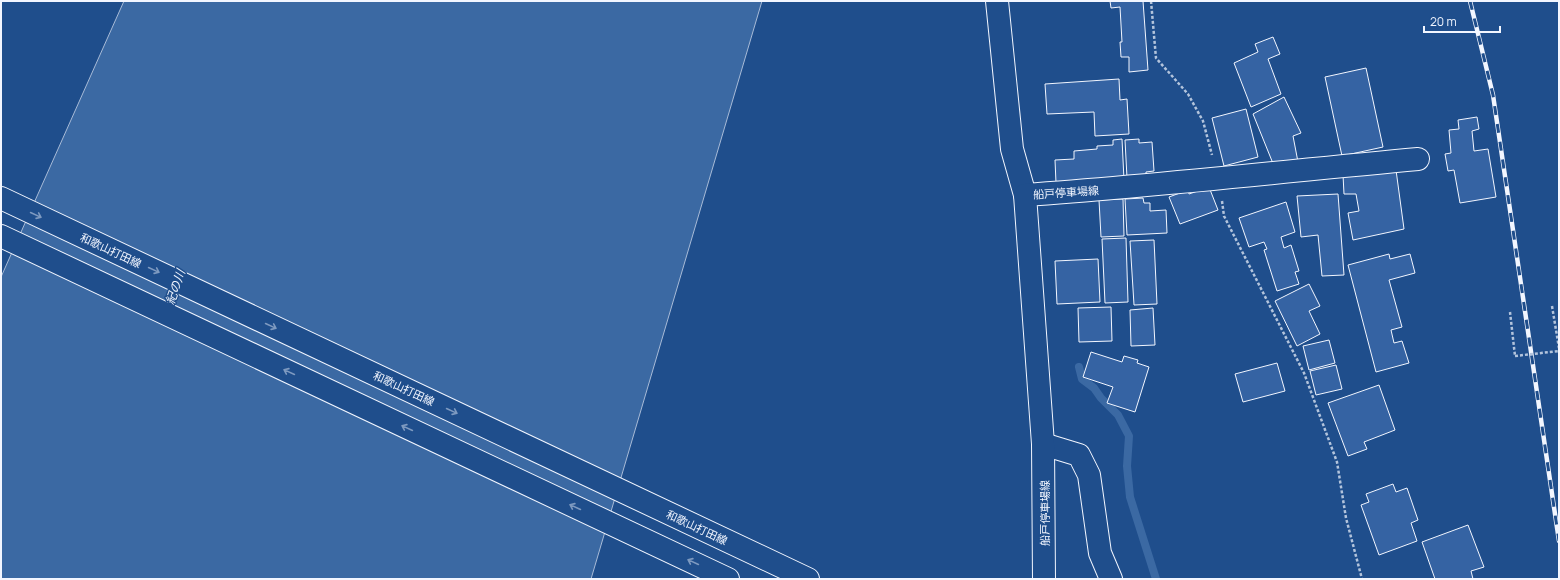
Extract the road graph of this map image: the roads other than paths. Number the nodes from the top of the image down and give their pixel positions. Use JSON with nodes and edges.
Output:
{"nodes":[{"id":1,"x":997,"y":1,"type":"edge"},
{"id":2,"x":1418,"y":159,"type":"dead end"},
{"id":3,"x":1025,"y":195,"type":"junction"},
{"id":4,"x":1,"y":198,"type":"edge"},
{"id":5,"x":1,"y":236,"type":"edge"},
{"id":6,"x":1043,"y":444,"type":"junction"},
{"id":7,"x":728,"y":579,"type":"edge"},
{"id":8,"x":808,"y":579,"type":"edge"},
{"id":9,"x":1044,"y":579,"type":"edge"},
{"id":10,"x":1111,"y":579,"type":"edge"}],
"edges":[{"from":1,"to":3,"type":"main road"},
{"from":2,"to":3,"type":"main road","name":"船戸停車場線"},
{"from":3,"to":6,"type":"main road","name":"船戸停車場線"},
{"from":4,"to":8,"type":"main road","name":"和歌山打田線","one_way":true},
{"from":7,"to":5,"type":"main road","one_way":true},
{"from":6,"to":9,"type":"main road","name":"船戸停車場線"},
{"from":6,"to":10,"type":"main road"}]}
